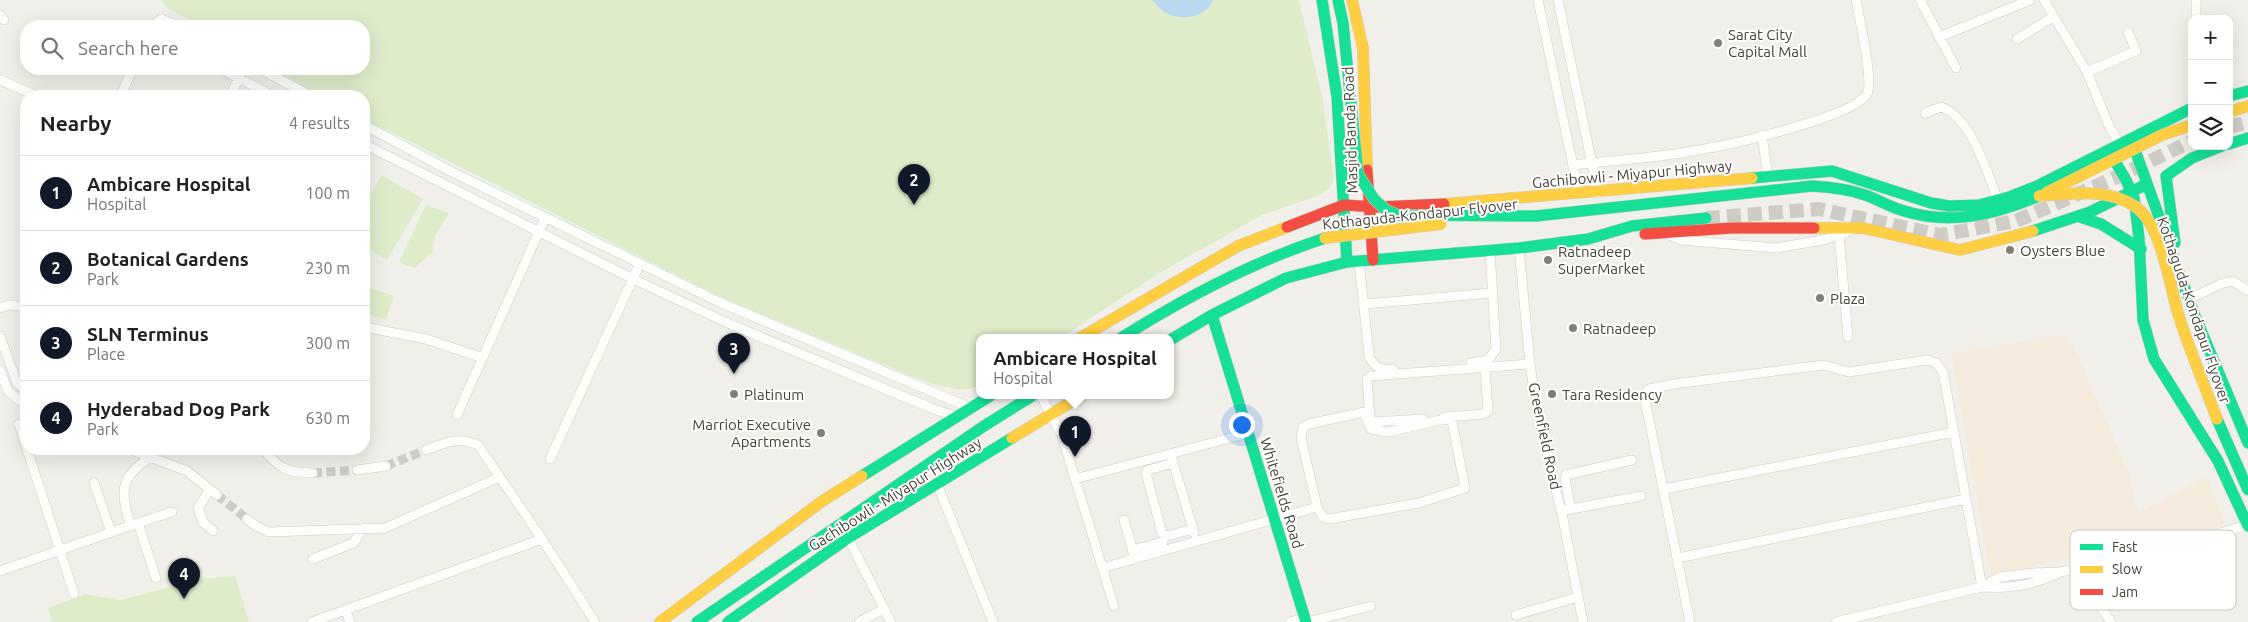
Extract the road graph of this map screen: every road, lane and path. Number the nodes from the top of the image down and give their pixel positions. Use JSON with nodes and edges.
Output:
{"nodes":[{"id":1,"x":1322,"y":0,"type":"edge"},
{"id":2,"x":1338,"y":0,"type":"edge"},
{"id":3,"x":1352,"y":0,"type":"edge"},
{"id":4,"x":1538,"y":0,"type":"edge"},
{"id":5,"x":1558,"y":0,"type":"edge"},
{"id":6,"x":1856,"y":0,"type":"edge"},
{"id":7,"x":1920,"y":0,"type":"edge"},
{"id":8,"x":2030,"y":0,"type":"edge"},
{"id":9,"x":2044,"y":0,"type":"edge"},
{"id":10,"x":2196,"y":0,"type":"edge"},
{"id":11,"x":2196,"y":15,"type":"edge"},
{"id":12,"x":2053,"y":17,"type":"junction"},
{"id":13,"x":2128,"y":32,"type":"dead end"},
{"id":14,"x":1939,"y":37,"type":"junction"},
{"id":15,"x":2017,"y":39,"type":"dead end"},
{"id":16,"x":1956,"y":68,"type":"dead end"},
{"id":17,"x":2087,"y":72,"type":"junction"},
{"id":18,"x":129,"y":75,"type":"edge"},
{"id":19,"x":232,"y":75,"type":"edge"},
{"id":20,"x":240,"y":75,"type":"edge"},
{"id":21,"x":271,"y":75,"type":"edge"},
{"id":22,"x":238,"y":78,"type":"junction"},
{"id":23,"x":0,"y":80,"type":"edge"},
{"id":24,"x":22,"y":90,"type":"edge"},
{"id":25,"x":123,"y":90,"type":"edge"},
{"id":26,"x":233,"y":90,"type":"edge"},
{"id":27,"x":261,"y":90,"type":"edge"},
{"id":28,"x":300,"y":90,"type":"edge"},
{"id":29,"x":2248,"y":90,"type":"edge"},
{"id":30,"x":2233,"y":95,"type":"edge"},
{"id":31,"x":2248,"y":106,"type":"edge"},
{"id":32,"x":2188,"y":110,"type":"edge"},
{"id":33,"x":2233,"y":111,"type":"edge"},
{"id":34,"x":1925,"y":113,"type":"dead end"},
{"id":35,"x":2188,"y":127,"type":"edge"},
{"id":36,"x":370,"y":128,"type":"edge"},
{"id":37,"x":1762,"y":135,"type":"junction"},
{"id":38,"x":2248,"y":138,"type":"edge"},
{"id":39,"x":2131,"y":139,"type":"junction"},
{"id":40,"x":2233,"y":143,"type":"edge"},
{"id":41,"x":2120,"y":145,"type":"junction"},
{"id":42,"x":370,"y":147,"type":"edge"},
{"id":43,"x":2210,"y":150,"type":"edge"},
{"id":44,"x":2109,"y":151,"type":"junction"},
{"id":45,"x":1593,"y":162,"type":"junction"},
{"id":46,"x":1574,"y":164,"type":"junction"},
{"id":47,"x":1768,"y":177,"type":"junction"},
{"id":48,"x":2147,"y":184,"type":"junction"},
{"id":49,"x":2131,"y":191,"type":"junction"},
{"id":50,"x":1598,"y":193,"type":"junction"},
{"id":51,"x":1579,"y":194,"type":"junction"},
{"id":52,"x":2038,"y":196,"type":"junction"},
{"id":53,"x":1998,"y":200,"type":"junction"},
{"id":54,"x":1344,"y":205,"type":"junction"},
{"id":55,"x":1368,"y":206,"type":"junction"},
{"id":56,"x":1536,"y":216,"type":"junction"},
{"id":57,"x":2077,"y":216,"type":"junction"},
{"id":58,"x":546,"y":218,"type":"junction"},
{"id":59,"x":1706,"y":218,"type":"tunnel mouth"},
{"id":60,"x":1632,"y":226,"type":"junction"},
{"id":61,"x":1863,"y":228,"type":"junction"},
{"id":62,"x":539,"y":232,"type":"junction"},
{"id":63,"x":1663,"y":232,"type":"junction"},
{"id":64,"x":1839,"y":235,"type":"junction"},
{"id":65,"x":1520,"y":248,"type":"junction"},
{"id":66,"x":2141,"y":249,"type":"junction"},
{"id":67,"x":1490,"y":251,"type":"junction"},
{"id":68,"x":1373,"y":260,"type":"junction"},
{"id":69,"x":1359,"y":261,"type":"junction"},
{"id":70,"x":1347,"y":262,"type":"junction"},
{"id":71,"x":640,"y":263,"type":"junction"},
{"id":72,"x":2177,"y":265,"type":"junction"},
{"id":73,"x":633,"y":279,"type":"junction"},
{"id":74,"x":2248,"y":291,"type":"edge"},
{"id":75,"x":1492,"y":293,"type":"junction"},
{"id":76,"x":2189,"y":299,"type":"junction"},
{"id":77,"x":1365,"y":304,"type":"junction"},
{"id":78,"x":20,"y":306,"type":"edge"},
{"id":79,"x":0,"y":308,"type":"edge"},
{"id":80,"x":1212,"y":315,"type":"junction"},
{"id":81,"x":370,"y":328,"type":"edge"},
{"id":82,"x":1087,"y":334,"type":"edge"},
{"id":83,"x":1128,"y":334,"type":"edge"},
{"id":84,"x":0,"y":336,"type":"edge"},
{"id":85,"x":1848,"y":337,"type":"dead end"},
{"id":86,"x":1174,"y":338,"type":"edge"},
{"id":87,"x":483,"y":358,"type":"junction"},
{"id":88,"x":1530,"y":364,"type":"junction"},
{"id":89,"x":1485,"y":368,"type":"junction"},
{"id":90,"x":0,"y":370,"type":"edge"},
{"id":91,"x":20,"y":386,"type":"edge"},
{"id":92,"x":985,"y":399,"type":"edge"},
{"id":93,"x":1027,"y":399,"type":"edge"},
{"id":94,"x":1043,"y":399,"type":"edge"},
{"id":95,"x":1076,"y":399,"type":"edge"},
{"id":96,"x":20,"y":401,"type":"dead end"},
{"id":97,"x":971,"y":408,"type":"junction"},
{"id":98,"x":1052,"y":414,"type":"junction"},
{"id":99,"x":457,"y":416,"type":"dead end"},
{"id":100,"x":957,"y":417,"type":"junction"},
{"id":101,"x":19,"y":424,"type":"dead end"},
{"id":102,"x":20,"y":427,"type":"edge"},
{"id":103,"x":1954,"y":432,"type":"junction"},
{"id":104,"x":1248,"y":433,"type":"junction"},
{"id":105,"x":2248,"y":443,"type":"edge"},
{"id":106,"x":426,"y":450,"type":"tunnel mouth"},
{"id":107,"x":29,"y":455,"type":"edge"},
{"id":108,"x":149,"y":455,"type":"edge"},
{"id":109,"x":269,"y":455,"type":"edge"},
{"id":110,"x":152,"y":456,"type":"junction"},
{"id":111,"x":1172,"y":458,"type":"junction"},
{"id":112,"x":550,"y":459,"type":"dead end"},
{"id":113,"x":1632,"y":460,"type":"dead end"},
{"id":114,"x":1140,"y":462,"type":"junction"},
{"id":115,"x":386,"y":466,"type":"tunnel mouth"},
{"id":116,"x":357,"y":470,"type":"tunnel mouth"},
{"id":117,"x":313,"y":473,"type":"tunnel mouth"},
{"id":118,"x":500,"y":477,"type":"junction"},
{"id":119,"x":1076,"y":479,"type":"junction"},
{"id":120,"x":94,"y":483,"type":"dead end"},
{"id":121,"x":937,"y":484,"type":"junction"},
{"id":122,"x":1664,"y":489,"type":"junction"},
{"id":123,"x":2248,"y":490,"type":"edge"},
{"id":124,"x":1641,"y":496,"type":"dead end"},
{"id":125,"x":1966,"y":499,"type":"junction"},
{"id":126,"x":1571,"y":505,"type":"junction"},
{"id":127,"x":1317,"y":507,"type":"junction"},
{"id":128,"x":1560,"y":508,"type":"junction"},
{"id":129,"x":172,"y":512,"type":"dead end"},
{"id":130,"x":1274,"y":518,"type":"junction"},
{"id":131,"x":247,"y":519,"type":"tunnel mouth"},
{"id":132,"x":1124,"y":520,"type":"dead end"},
{"id":133,"x":134,"y":524,"type":"junction"},
{"id":134,"x":2248,"y":525,"type":"edge"},
{"id":135,"x":364,"y":528,"type":"junction"},
{"id":136,"x":1193,"y":529,"type":"junction"},
{"id":137,"x":2231,"y":530,"type":"edge"},
{"id":138,"x":213,"y":531,"type":"dead end"},
{"id":139,"x":111,"y":532,"type":"junction"},
{"id":140,"x":848,"y":538,"type":"junction"},
{"id":141,"x":542,"y":539,"type":"junction"},
{"id":142,"x":1196,"y":541,"type":"junction"},
{"id":143,"x":1164,"y":546,"type":"junction"},
{"id":144,"x":60,"y":550,"type":"junction"},
{"id":145,"x":1136,"y":554,"type":"junction"},
{"id":146,"x":1678,"y":558,"type":"junction"},
{"id":147,"x":313,"y":560,"type":"dead end"},
{"id":148,"x":1102,"y":568,"type":"junction"},
{"id":149,"x":2070,"y":570,"type":"edge"},
{"id":150,"x":0,"y":571,"type":"edge"},
{"id":151,"x":156,"y":578,"type":"dead end"},
{"id":152,"x":1982,"y":587,"type":"junction"},
{"id":153,"x":74,"y":594,"type":"dead end"},
{"id":154,"x":1578,"y":597,"type":"junction"},
{"id":155,"x":1114,"y":606,"type":"dead end"},
{"id":156,"x":1372,"y":606,"type":"dead end"},
{"id":157,"x":884,"y":609,"type":"junction"},
{"id":158,"x":2103,"y":610,"type":"edge"},
{"id":159,"x":346,"y":611,"type":"junction"},
{"id":160,"x":1516,"y":615,"type":"dead end"},
{"id":161,"x":733,"y":621,"type":"edge"},
{"id":162,"x":1306,"y":621,"type":"edge"},
{"id":163,"x":312,"y":622,"type":"edge"},
{"id":164,"x":350,"y":622,"type":"edge"},
{"id":165,"x":595,"y":622,"type":"edge"},
{"id":166,"x":660,"y":622,"type":"edge"},
{"id":167,"x":697,"y":622,"type":"edge"},
{"id":168,"x":859,"y":622,"type":"edge"},
{"id":169,"x":891,"y":622,"type":"edge"},
{"id":170,"x":993,"y":622,"type":"edge"},
{"id":171,"x":1290,"y":622,"type":"edge"},
{"id":172,"x":1583,"y":622,"type":"edge"},
{"id":173,"x":1690,"y":622,"type":"edge"},
{"id":174,"x":1836,"y":622,"type":"edge"},
{"id":175,"x":2111,"y":622,"type":"edge"}],
"edges":[{"from":1,"to":54,"type":"main road","name":"Masjid Banda Road"},
{"from":2,"to":56,"type":"main road","name":"Kothaguda-Kondapur Flyover","bridge":true},
{"from":3,"to":55,"type":"main road","name":"Masjid Banda Road"},
{"from":4,"to":46,"type":"street"},
{"from":5,"to":45,"type":"street"},
{"from":6,"to":37,"type":"street"},
{"from":7,"to":14,"type":"street"},
{"from":8,"to":14,"type":"street"},
{"from":9,"to":12,"type":"street"},
{"from":10,"to":11,"type":"street"},
{"from":12,"to":15,"type":"street"},
{"from":12,"to":17,"type":"street"},
{"from":13,"to":17,"type":"street"},
{"from":14,"to":16,"type":"street"},
{"from":17,"to":41,"type":"street"},
{"from":18,"to":25,"type":"street"},
{"from":19,"to":22,"type":"street"},
{"from":20,"to":22,"type":"street"},
{"from":21,"to":28,"type":"street"},
{"from":22,"to":26,"type":"street"},
{"from":22,"to":27,"type":"street"},
{"from":23,"to":24,"type":"street"},
{"from":29,"to":30,"type":"main road"},
{"from":31,"to":33,"type":"main road"},
{"from":32,"to":39,"type":"main road","name":"Gachibowli - Miyapur Highway"},
{"from":34,"to":53,"type":"street"},
{"from":35,"to":52,"type":"main road","name":"Kothaguda-Kondapur Flyover","bridge":true},
{"from":36,"to":58,"type":"street"},
{"from":37,"to":45,"type":"street"},
{"from":37,"to":47,"type":"street"},
{"from":38,"to":40,"type":"main road"},
{"from":39,"to":41,"type":"main road","name":"Gachibowli - Miyapur Highway"},
{"from":39,"to":48,"type":"main road"},
{"from":41,"to":44,"type":"main road","name":"Gachibowli - Miyapur Highway"},
{"from":42,"to":62,"type":"street"},
{"from":43,"to":72,"type":"main road"},
{"from":44,"to":49,"type":"main road"},
{"from":44,"to":53,"type":"main road","name":"Gachibowli - Miyapur Highway"},
{"from":45,"to":46,"type":"street"},
{"from":45,"to":50,"type":"street"},
{"from":46,"to":51,"type":"street"},
{"from":47,"to":50,"type":"main road","name":"Gachibowli - Miyapur Highway"},
{"from":47,"to":53,"type":"main road","name":"Gachibowli - Miyapur Highway"},
{"from":48,"to":49,"type":"main road"},
{"from":48,"to":72,"type":"main road"},
{"from":49,"to":57,"type":"main road"},
{"from":49,"to":66,"type":"main road"},
{"from":50,"to":51,"type":"main road","name":"Gachibowli - Miyapur Highway"},
{"from":51,"to":55,"type":"main road","name":"Gachibowli - Miyapur Highway"},
{"from":52,"to":56,"type":"main road","name":"Kothaguda-Kondapur Flyover"},
{"from":52,"to":123,"type":"main road","name":"Kothaguda-Kondapur Flyover","bridge":true},
{"from":54,"to":55,"type":"main road","name":"Gachibowli - Miyapur Highway"},
{"from":54,"to":70,"type":"main road","name":"Masjid Banda Road"},
{"from":54,"to":82,"type":"main road","name":"Gachibowli - Miyapur Highway"},
{"from":55,"to":68,"type":"main road","name":"Masjid Banda Road"},
{"from":56,"to":83,"type":"main road","name":"Kothaguda-Kondapur Flyover","bridge":true},
{"from":57,"to":61,"type":"main road"},
{"from":57,"to":66,"type":"main road"},
{"from":58,"to":62,"type":"street"},
{"from":58,"to":71,"type":"street"},
{"from":59,"to":60,"type":"main road"},
{"from":60,"to":63,"type":"main road"},
{"from":60,"to":65,"type":"main road"},
{"from":61,"to":63,"type":"main road"},
{"from":61,"to":64,"type":"street"},
{"from":62,"to":73,"type":"street"},
{"from":62,"to":87,"type":"street"},
{"from":63,"to":64,"type":"street"},
{"from":64,"to":85,"type":"street"},
{"from":65,"to":67,"type":"main road"},
{"from":65,"to":88,"type":"street","name":"Greenfield Road"},
{"from":66,"to":134,"type":"main road"},
{"from":67,"to":68,"type":"main road"},
{"from":67,"to":75,"type":"street"},
{"from":68,"to":69,"type":"main road"},
{"from":69,"to":70,"type":"main road"},
{"from":69,"to":77,"type":"street"},
{"from":70,"to":80,"type":"main road"},
{"from":71,"to":73,"type":"street"},
{"from":71,"to":97,"type":"street"},
{"from":72,"to":76,"type":"main road"},
{"from":73,"to":100,"type":"street"},
{"from":73,"to":112,"type":"street"},
{"from":74,"to":76,"type":"street"},
{"from":75,"to":77,"type":"street"},
{"from":75,"to":77,"type":"street"},
{"from":76,"to":105,"type":"main road"},
{"from":78,"to":79,"type":"street"},
{"from":80,"to":86,"type":"main road"},
{"from":80,"to":104,"type":"main road","name":"Whitefields Road"},
{"from":81,"to":87,"type":"street"},
{"from":84,"to":91,"type":"street"},
{"from":87,"to":99,"type":"street"},
{"from":88,"to":89,"type":"street"},
{"from":88,"to":128,"type":"street","name":"Greenfield Road"},
{"from":89,"to":89,"type":"street"},
{"from":90,"to":96,"type":"street"},
{"from":92,"to":97,"type":"main road","name":"Gachibowli - Miyapur Highway"},
{"from":93,"to":167,"type":"main road"},
{"from":94,"to":98,"type":"street"},
{"from":95,"to":98,"type":"main road","name":"Gachibowli - Miyapur Highway"},
{"from":97,"to":100,"type":"main road","name":"Gachibowli - Miyapur Highway"},
{"from":98,"to":119,"type":"street"},
{"from":98,"to":121,"type":"main road","name":"Gachibowli - Miyapur Highway"},
{"from":100,"to":166,"type":"main road","name":"Gachibowli - Miyapur Highway"},
{"from":101,"to":102,"type":"street"},
{"from":103,"to":122,"type":"street"},
{"from":103,"to":122,"type":"street"},
{"from":103,"to":125,"type":"street"},
{"from":104,"to":111,"type":"street"},
{"from":104,"to":130,"type":"main road","name":"Whitefields Road"},
{"from":106,"to":118,"type":"street"},
{"from":107,"to":144,"type":"street"},
{"from":108,"to":110,"type":"street"},
{"from":109,"to":117,"type":"street"},
{"from":110,"to":133,"type":"street"},
{"from":110,"to":138,"type":"street"},
{"from":111,"to":114,"type":"street"},
{"from":111,"to":136,"type":"street"},
{"from":111,"to":136,"type":"street"},
{"from":113,"to":126,"type":"street"},
{"from":114,"to":119,"type":"street"},
{"from":114,"to":143,"type":"street"},
{"from":115,"to":116,"type":"street"},
{"from":118,"to":135,"type":"street"},
{"from":118,"to":141,"type":"street"},
{"from":119,"to":148,"type":"street"},
{"from":120,"to":139,"type":"street"},
{"from":121,"to":140,"type":"main road","name":"Gachibowli - Miyapur Highway"},
{"from":121,"to":170,"type":"street"},
{"from":122,"to":146,"type":"street"},
{"from":124,"to":126,"type":"street"},
{"from":125,"to":146,"type":"street"},
{"from":125,"to":152,"type":"street"},
{"from":126,"to":128,"type":"street"},
{"from":127,"to":127,"type":"street"},
{"from":127,"to":130,"type":"street"},
{"from":128,"to":154,"type":"street","name":"Greenfield Road"},
{"from":129,"to":133,"type":"street"},
{"from":130,"to":142,"type":"street"},
{"from":130,"to":162,"type":"main road","name":"Whitefields Road"},
{"from":131,"to":135,"type":"street"},
{"from":132,"to":145,"type":"street"},
{"from":133,"to":139,"type":"street"},
{"from":133,"to":151,"type":"street"},
{"from":134,"to":137,"type":"street"},
{"from":135,"to":147,"type":"street"},
{"from":136,"to":142,"type":"street"},
{"from":139,"to":144,"type":"street"},
{"from":140,"to":157,"type":"street"},
{"from":140,"to":161,"type":"main road","name":"Gachibowli - Miyapur Highway"},
{"from":141,"to":159,"type":"street"},
{"from":141,"to":165,"type":"street"},
{"from":142,"to":143,"type":"street"},
{"from":143,"to":145,"type":"street"},
{"from":144,"to":150,"type":"street"},
{"from":144,"to":153,"type":"street"},
{"from":145,"to":148,"type":"street"},
{"from":146,"to":173,"type":"street"},
{"from":148,"to":155,"type":"street"},
{"from":149,"to":152,"type":"street"},
{"from":152,"to":174,"type":"street"},
{"from":154,"to":160,"type":"street"},
{"from":154,"to":172,"type":"street","name":"Greenfield Road"},
{"from":156,"to":162,"type":"street"},
{"from":157,"to":168,"type":"street"},
{"from":157,"to":169,"type":"street"},
{"from":158,"to":175,"type":"street"},
{"from":159,"to":163,"type":"street"},
{"from":159,"to":164,"type":"street"},
{"from":162,"to":171,"type":"street"}]}
